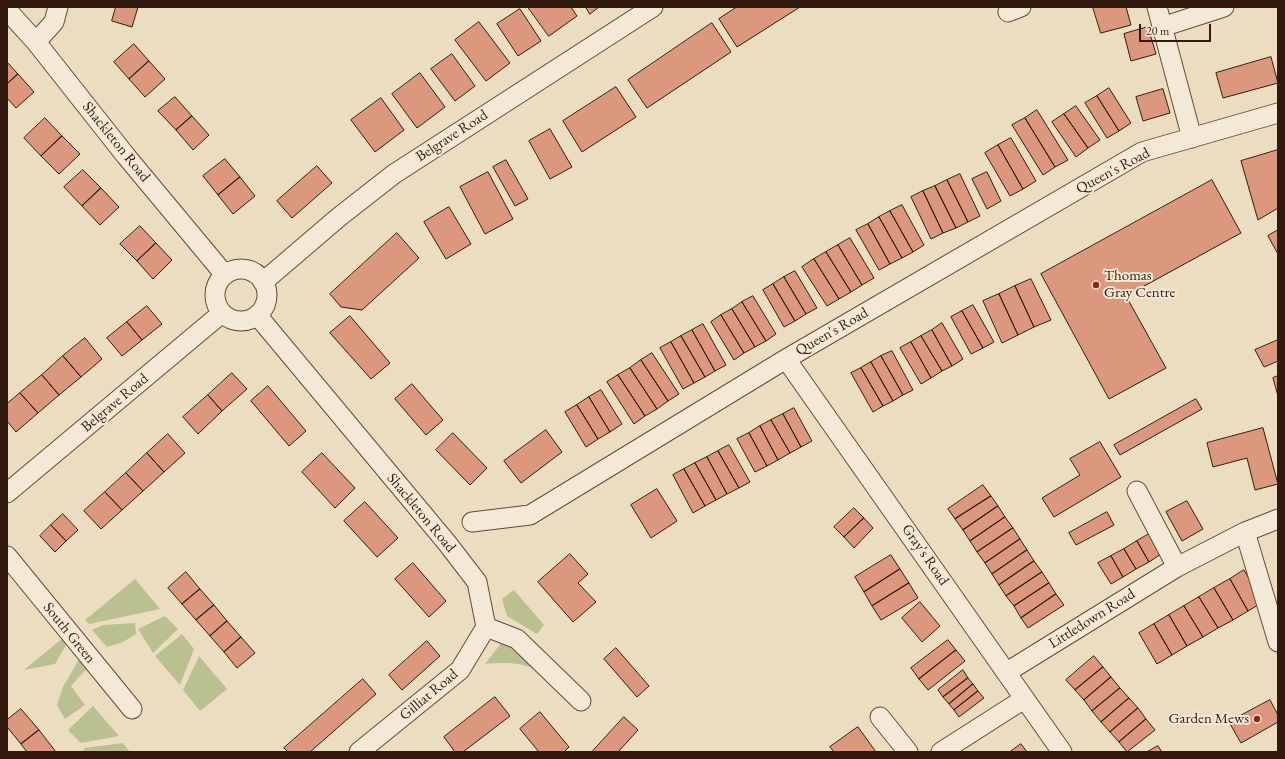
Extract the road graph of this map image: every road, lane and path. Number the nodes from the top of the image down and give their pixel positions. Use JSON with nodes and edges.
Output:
{"nodes":[{"id":1,"x":58,"y":7,"type":"edge"},
{"id":2,"x":653,"y":7,"type":"edge"},
{"id":3,"x":1157,"y":7,"type":"edge"},
{"id":4,"x":1224,"y":7,"type":"edge"},
{"id":5,"x":7,"y":10,"type":"edge"},
{"id":6,"x":1162,"y":27,"type":"junction"},
{"id":7,"x":36,"y":42,"type":"junction"},
{"id":8,"x":1278,"y":113,"type":"edge"},
{"id":9,"x":1192,"y":138,"type":"junction"},
{"id":10,"x":225,"y":275,"type":"junction"},
{"id":11,"x":263,"y":282,"type":"junction"},
{"id":12,"x":222,"y":313,"type":"junction"},
{"id":13,"x":257,"y":315,"type":"junction"},
{"id":14,"x":786,"y":359,"type":"junction"},
{"id":15,"x":1137,"y":491,"type":"dead end"},
{"id":16,"x":7,"y":493,"type":"edge"},
{"id":17,"x":1278,"y":519,"type":"edge"},
{"id":18,"x":472,"y":522,"type":"dead end"},
{"id":19,"x":1245,"y":532,"type":"junction"},
{"id":20,"x":7,"y":556,"type":"edge"},
{"id":21,"x":1177,"y":567,"type":"junction"},
{"id":22,"x":486,"y":627,"type":"junction"},
{"id":23,"x":1278,"y":642,"type":"edge"},
{"id":24,"x":1007,"y":672,"type":"junction"},
{"id":25,"x":1024,"y":699,"type":"junction"},
{"id":26,"x":581,"y":701,"type":"dead end"},
{"id":27,"x":132,"y":709,"type":"dead end"},
{"id":28,"x":880,"y":717,"type":"dead end"},
{"id":29,"x":359,"y":752,"type":"edge"},
{"id":30,"x":908,"y":752,"type":"edge"},
{"id":31,"x":941,"y":752,"type":"edge"},
{"id":32,"x":1062,"y":752,"type":"edge"}],
"edges":[{"from":1,"to":7,"type":"street"},
{"from":2,"to":11,"type":"street","name":"Belgrave Road"},
{"from":3,"to":6,"type":"street"},
{"from":4,"to":6,"type":"street"},
{"from":5,"to":7,"type":"street","name":"Shackleton Road"},
{"from":6,"to":9,"type":"street"},
{"from":7,"to":10,"type":"street","name":"Shackleton Road"},
{"from":8,"to":9,"type":"street","name":"Queen's Road"},
{"from":9,"to":14,"type":"street","name":"Queen's Road"},
{"from":10,"to":11,"type":"street"},
{"from":10,"to":12,"type":"street"},
{"from":11,"to":13,"type":"street"},
{"from":12,"to":13,"type":"street"},
{"from":12,"to":16,"type":"street","name":"Belgrave Road"},
{"from":13,"to":22,"type":"street","name":"Shackleton Road"},
{"from":14,"to":18,"type":"street","name":"Queen's Road"},
{"from":14,"to":24,"type":"street","name":"Gray's Road"},
{"from":15,"to":21,"type":"street"},
{"from":17,"to":19,"type":"street"},
{"from":19,"to":21,"type":"street","name":"Littledown Road"},
{"from":19,"to":23,"type":"street"},
{"from":20,"to":27,"type":"street","name":"South Green"},
{"from":21,"to":24,"type":"street","name":"Littledown Road"},
{"from":22,"to":26,"type":"street"},
{"from":22,"to":29,"type":"street","name":"Gilliat Road"},
{"from":24,"to":25,"type":"street","name":"Gray's Road"},
{"from":25,"to":31,"type":"street"},
{"from":25,"to":32,"type":"street","name":"Gray's Road"},
{"from":28,"to":30,"type":"street"}]}
